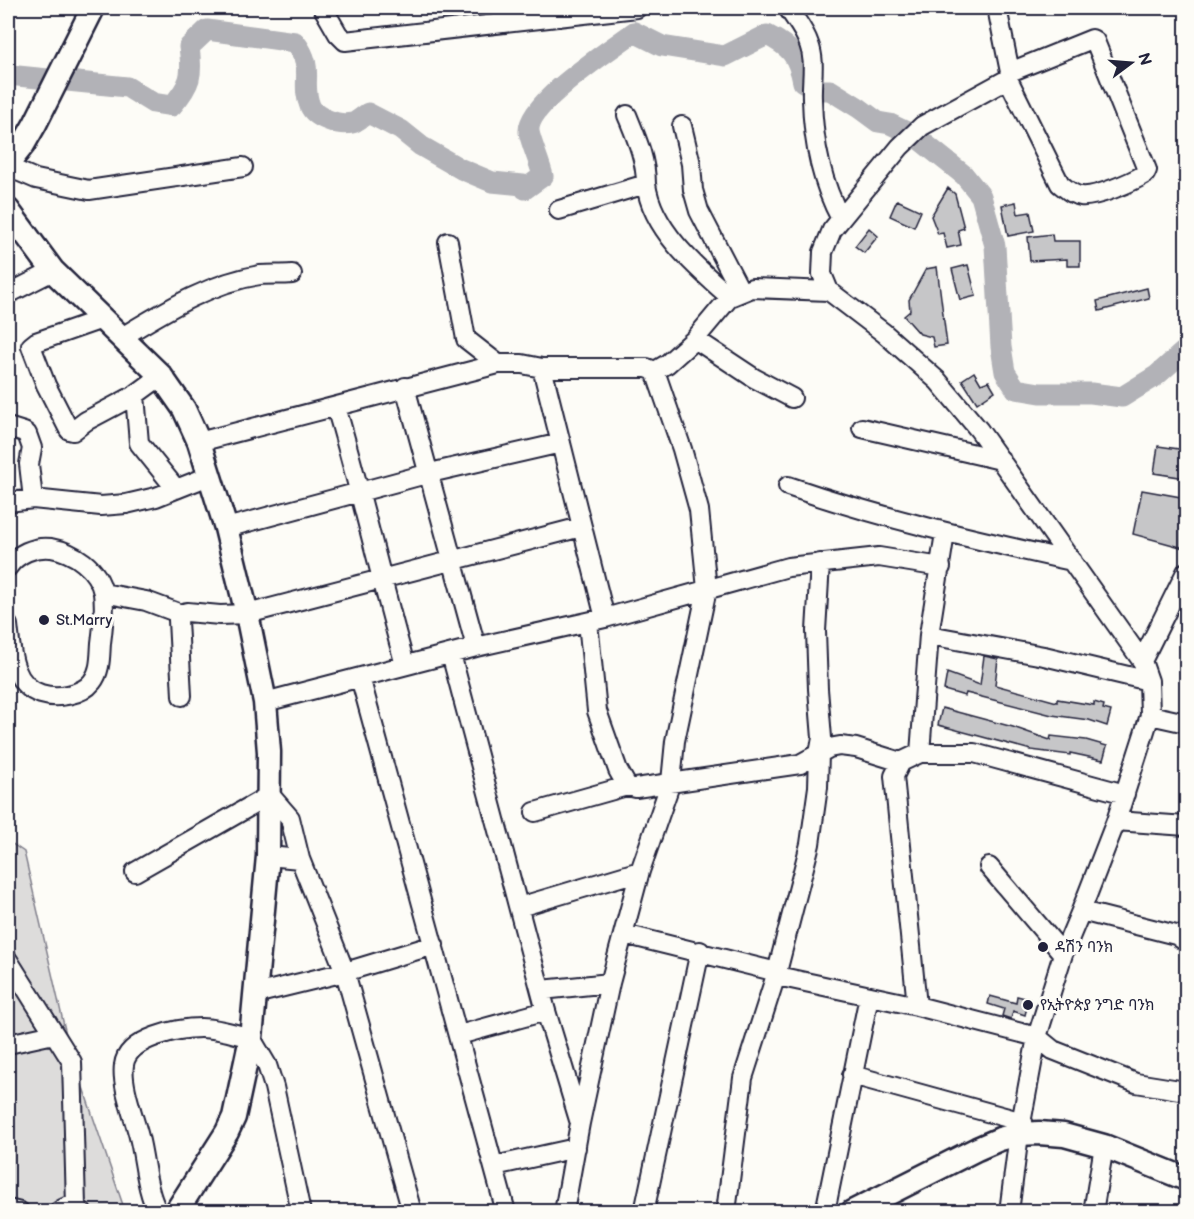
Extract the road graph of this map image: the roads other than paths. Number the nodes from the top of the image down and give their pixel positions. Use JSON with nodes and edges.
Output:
{"nodes":[{"id":1,"x":84,"y":8,"type":"edge"},
{"id":2,"x":93,"y":8,"type":"edge"},
{"id":3,"x":323,"y":8,"type":"edge"},
{"id":4,"x":637,"y":8,"type":"edge"},
{"id":5,"x":788,"y":8,"type":"edge"},
{"id":6,"x":997,"y":8,"type":"edge"},
{"id":7,"x":65,"y":55,"type":"junction"},
{"id":8,"x":1009,"y":75,"type":"junction"},
{"id":9,"x":40,"y":102,"type":"junction"},
{"id":10,"x":627,"y":115,"type":"dead end"},
{"id":11,"x":682,"y":126,"type":"dead end"},
{"id":12,"x":8,"y":151,"type":"edge"},
{"id":13,"x":8,"y":165,"type":"edge"},
{"id":14,"x":243,"y":167,"type":"dead end"},
{"id":15,"x":646,"y":184,"type":"junction"},
{"id":16,"x":8,"y":210,"type":"edge"},
{"id":17,"x":559,"y":210,"type":"dead end"},
{"id":18,"x":841,"y":219,"type":"junction"},
{"id":19,"x":448,"y":242,"type":"dead end"},
{"id":20,"x":53,"y":271,"type":"junction"},
{"id":21,"x":292,"y":274,"type":"dead end"},
{"id":22,"x":829,"y":291,"type":"junction"},
{"id":23,"x":8,"y":294,"type":"edge"},
{"id":24,"x":736,"y":295,"type":"junction"},
{"id":25,"x":102,"y":319,"type":"junction"},
{"id":26,"x":122,"y":337,"type":"junction"},
{"id":27,"x":695,"y":339,"type":"junction"},
{"id":28,"x":498,"y":364,"type":"junction"},
{"id":29,"x":542,"y":368,"type":"junction"},
{"id":30,"x":655,"y":371,"type":"junction"},
{"id":31,"x":161,"y":376,"type":"junction"},
{"id":32,"x":405,"y":387,"type":"junction"},
{"id":33,"x":135,"y":395,"type":"junction"},
{"id":34,"x":792,"y":398,"type":"dead end"},
{"id":35,"x":336,"y":407,"type":"junction"},
{"id":36,"x":8,"y":427,"type":"edge"},
{"id":37,"x":862,"y":429,"type":"dead end"},
{"id":38,"x":199,"y":442,"type":"junction"},
{"id":39,"x":561,"y":443,"type":"junction"},
{"id":40,"x":1000,"y":460,"type":"junction"},
{"id":41,"x":430,"y":473,"type":"junction"},
{"id":42,"x":208,"y":476,"type":"junction"},
{"id":43,"x":788,"y":486,"type":"dead end"},
{"id":44,"x":176,"y":489,"type":"junction"},
{"id":45,"x":360,"y":492,"type":"junction"},
{"id":46,"x":33,"y":499,"type":"junction"},
{"id":47,"x":8,"y":502,"type":"edge"},
{"id":48,"x":581,"y":526,"type":"junction"},
{"id":49,"x":226,"y":528,"type":"junction"},
{"id":50,"x":945,"y":533,"type":"junction"},
{"id":51,"x":451,"y":559,"type":"junction"},
{"id":52,"x":1072,"y":561,"type":"junction"},
{"id":53,"x":820,"y":563,"type":"junction"},
{"id":54,"x":8,"y":567,"type":"edge"},
{"id":55,"x":940,"y":567,"type":"junction"},
{"id":56,"x":1186,"y":572,"type":"edge"},
{"id":57,"x":380,"y":578,"type":"junction"},
{"id":58,"x":707,"y":589,"type":"junction"},
{"id":59,"x":103,"y":593,"type":"junction"},
{"id":60,"x":181,"y":614,"type":"junction"},
{"id":61,"x":247,"y":614,"type":"junction"},
{"id":62,"x":596,"y":620,"type":"junction"},
{"id":63,"x":8,"y":625,"type":"edge"},
{"id":64,"x":929,"y":634,"type":"junction"},
{"id":65,"x":476,"y":647,"type":"junction"},
{"id":66,"x":450,"y":654,"type":"junction"},
{"id":67,"x":1142,"y":661,"type":"junction"},
{"id":68,"x":405,"y":665,"type":"junction"},
{"id":69,"x":360,"y":677,"type":"junction"},
{"id":70,"x":1149,"y":681,"type":"junction"},
{"id":71,"x":182,"y":696,"type":"dead end"},
{"id":72,"x":265,"y":702,"type":"junction"},
{"id":73,"x":1150,"y":715,"type":"junction"},
{"id":74,"x":1186,"y":723,"type":"edge"},
{"id":75,"x":920,"y":753,"type":"junction"},
{"id":76,"x":819,"y":754,"type":"junction"},
{"id":77,"x":902,"y":762,"type":"junction"},
{"id":78,"x":671,"y":782,"type":"junction"},
{"id":79,"x":627,"y":786,"type":"junction"},
{"id":80,"x":1125,"y":794,"type":"junction"},
{"id":81,"x":270,"y":795,"type":"junction"},
{"id":82,"x":536,"y":812,"type":"dead end"},
{"id":83,"x":1116,"y":821,"type":"junction"},
{"id":84,"x":1186,"y":826,"type":"edge"},
{"id":85,"x":268,"y":856,"type":"junction"},
{"id":86,"x":300,"y":859,"type":"junction"},
{"id":87,"x":989,"y":867,"type":"dead end"},
{"id":88,"x":640,"y":871,"type":"junction"},
{"id":89,"x":135,"y":872,"type":"dead end"},
{"id":90,"x":519,"y":907,"type":"junction"},
{"id":91,"x":1081,"y":911,"type":"junction"},
{"id":92,"x":624,"y":934,"type":"junction"},
{"id":93,"x":1186,"y":942,"type":"edge"},
{"id":94,"x":434,"y":945,"type":"junction"},
{"id":95,"x":700,"y":951,"type":"junction"},
{"id":96,"x":1063,"y":954,"type":"junction"},
{"id":97,"x":8,"y":960,"type":"edge"},
{"id":98,"x":345,"y":972,"type":"junction"},
{"id":99,"x":777,"y":972,"type":"junction"},
{"id":100,"x":610,"y":983,"type":"junction"},
{"id":101,"x":14,"y":988,"type":"edge"},
{"id":102,"x":542,"y":990,"type":"junction"},
{"id":103,"x":255,"y":994,"type":"junction"},
{"id":104,"x":869,"y":996,"type":"junction"},
{"id":105,"x":917,"y":1006,"type":"junction"},
{"id":106,"x":546,"y":1011,"type":"junction"},
{"id":107,"x":54,"y":1034,"type":"junction"},
{"id":108,"x":459,"y":1035,"type":"junction"},
{"id":109,"x":1037,"y":1037,"type":"junction"},
{"id":110,"x":251,"y":1038,"type":"junction"},
{"id":111,"x":8,"y":1044,"type":"edge"},
{"id":112,"x":852,"y":1075,"type":"junction"},
{"id":113,"x":1186,"y":1091,"type":"edge"},
{"id":114,"x":580,"y":1123,"type":"junction"},
{"id":115,"x":1021,"y":1128,"type":"junction"},
{"id":116,"x":1104,"y":1146,"type":"junction"},
{"id":117,"x":576,"y":1148,"type":"junction"},
{"id":118,"x":494,"y":1166,"type":"junction"},
{"id":119,"x":1186,"y":1179,"type":"edge"},
{"id":120,"x":8,"y":1209,"type":"edge"},
{"id":121,"x":79,"y":1209,"type":"edge"},
{"id":122,"x":20,"y":1212,"type":"edge"},
{"id":123,"x":58,"y":1212,"type":"edge"},
{"id":124,"x":158,"y":1212,"type":"edge"},
{"id":125,"x":176,"y":1212,"type":"edge"},
{"id":126,"x":301,"y":1212,"type":"edge"},
{"id":127,"x":412,"y":1212,"type":"edge"},
{"id":128,"x":506,"y":1212,"type":"edge"},
{"id":129,"x":564,"y":1212,"type":"edge"},
{"id":130,"x":644,"y":1212,"type":"edge"},
{"id":131,"x":726,"y":1212,"type":"edge"},
{"id":132,"x":825,"y":1212,"type":"edge"},
{"id":133,"x":852,"y":1212,"type":"edge"},
{"id":134,"x":1009,"y":1212,"type":"edge"},
{"id":135,"x":1093,"y":1212,"type":"edge"}],
"edges":[{"from":1,"to":7,"type":"main road"},
{"from":2,"to":7,"type":"main road"},
{"from":3,"to":4,"type":"street"},
{"from":5,"to":18,"type":"street"},
{"from":6,"to":8,"type":"street"},
{"from":7,"to":9,"type":"main road"},
{"from":8,"to":8,"type":"street"},
{"from":8,"to":18,"type":"street"},
{"from":9,"to":12,"type":"main road"},
{"from":9,"to":13,"type":"main road"},
{"from":10,"to":15,"type":"street"},
{"from":11,"to":24,"type":"street"},
{"from":13,"to":14,"type":"street"},
{"from":15,"to":17,"type":"street"},
{"from":15,"to":24,"type":"street"},
{"from":16,"to":20,"type":"main road"},
{"from":18,"to":22,"type":"street"},
{"from":19,"to":28,"type":"street"},
{"from":20,"to":23,"type":"street"},
{"from":20,"to":25,"type":"main road"},
{"from":21,"to":26,"type":"street"},
{"from":22,"to":24,"type":"street"},
{"from":22,"to":40,"type":"street"},
{"from":24,"to":27,"type":"street"},
{"from":25,"to":26,"type":"main road"},
{"from":25,"to":33,"type":"street"},
{"from":26,"to":31,"type":"main road"},
{"from":27,"to":30,"type":"street"},
{"from":27,"to":34,"type":"street"},
{"from":28,"to":29,"type":"street"},
{"from":28,"to":32,"type":"street"},
{"from":29,"to":30,"type":"street"},
{"from":29,"to":39,"type":"street"},
{"from":30,"to":58,"type":"street"},
{"from":31,"to":33,"type":"street"},
{"from":31,"to":38,"type":"main road"},
{"from":32,"to":35,"type":"street"},
{"from":32,"to":41,"type":"street"},
{"from":33,"to":44,"type":"street"},
{"from":35,"to":38,"type":"street"},
{"from":35,"to":45,"type":"street"},
{"from":36,"to":46,"type":"street"},
{"from":37,"to":40,"type":"street"},
{"from":38,"to":42,"type":"main road"},
{"from":39,"to":41,"type":"street"},
{"from":39,"to":48,"type":"street"},
{"from":40,"to":52,"type":"street"},
{"from":41,"to":45,"type":"street"},
{"from":41,"to":51,"type":"street"},
{"from":42,"to":44,"type":"street"},
{"from":42,"to":49,"type":"main road"},
{"from":43,"to":50,"type":"street"},
{"from":44,"to":46,"type":"street"},
{"from":45,"to":49,"type":"street"},
{"from":45,"to":57,"type":"street"},
{"from":46,"to":47,"type":"street"},
{"from":48,"to":51,"type":"street"},
{"from":48,"to":62,"type":"street"},
{"from":49,"to":61,"type":"main road"},
{"from":50,"to":52,"type":"street"},
{"from":50,"to":55,"type":"street"},
{"from":51,"to":57,"type":"street"},
{"from":51,"to":65,"type":"street"},
{"from":52,"to":67,"type":"street"},
{"from":53,"to":55,"type":"street"},
{"from":53,"to":58,"type":"street"},
{"from":53,"to":76,"type":"street"},
{"from":54,"to":59,"type":"street"},
{"from":55,"to":64,"type":"street"},
{"from":56,"to":67,"type":"street"},
{"from":57,"to":61,"type":"street"},
{"from":57,"to":68,"type":"street"},
{"from":58,"to":62,"type":"street"},
{"from":58,"to":78,"type":"street"},
{"from":59,"to":60,"type":"street"},
{"from":59,"to":63,"type":"street"},
{"from":60,"to":61,"type":"street"},
{"from":60,"to":71,"type":"street"},
{"from":61,"to":72,"type":"main road"},
{"from":62,"to":65,"type":"street"},
{"from":62,"to":79,"type":"street"},
{"from":64,"to":70,"type":"street"},
{"from":64,"to":75,"type":"street"},
{"from":65,"to":66,"type":"street"},
{"from":66,"to":68,"type":"street"},
{"from":66,"to":90,"type":"street"},
{"from":67,"to":70,"type":"street"},
{"from":68,"to":69,"type":"street"},
{"from":69,"to":72,"type":"street"},
{"from":69,"to":94,"type":"street"},
{"from":70,"to":73,"type":"street"},
{"from":72,"to":81,"type":"main road"},
{"from":73,"to":74,"type":"street"},
{"from":73,"to":80,"type":"street"},
{"from":75,"to":77,"type":"street"},
{"from":75,"to":80,"type":"street"},
{"from":76,"to":77,"type":"street"},
{"from":76,"to":78,"type":"street"},
{"from":76,"to":99,"type":"street"},
{"from":77,"to":105,"type":"street"},
{"from":78,"to":79,"type":"street"},
{"from":78,"to":88,"type":"street"},
{"from":79,"to":82,"type":"street"},
{"from":80,"to":83,"type":"street"},
{"from":81,"to":85,"type":"main road"},
{"from":81,"to":86,"type":"street"},
{"from":81,"to":89,"type":"street"},
{"from":83,"to":84,"type":"street"},
{"from":83,"to":91,"type":"street"},
{"from":85,"to":86,"type":"street"},
{"from":85,"to":103,"type":"main road"},
{"from":86,"to":98,"type":"street"},
{"from":87,"to":96,"type":"street"},
{"from":88,"to":90,"type":"street"},
{"from":88,"to":92,"type":"street"},
{"from":90,"to":102,"type":"street"},
{"from":91,"to":93,"type":"street"},
{"from":91,"to":96,"type":"street"},
{"from":92,"to":95,"type":"street"},
{"from":92,"to":100,"type":"street"},
{"from":94,"to":98,"type":"street"},
{"from":94,"to":108,"type":"street"},
{"from":95,"to":99,"type":"street"},
{"from":95,"to":130,"type":"street"},
{"from":96,"to":109,"type":"street"},
{"from":97,"to":101,"type":"street"},
{"from":98,"to":103,"type":"street"},
{"from":98,"to":127,"type":"street"},
{"from":99,"to":104,"type":"street"},
{"from":99,"to":131,"type":"street"},
{"from":100,"to":102,"type":"street"},
{"from":100,"to":114,"type":"street"},
{"from":101,"to":107,"type":"street"},
{"from":102,"to":106,"type":"street"},
{"from":103,"to":110,"type":"main road"},
{"from":104,"to":105,"type":"street"},
{"from":104,"to":112,"type":"street"},
{"from":105,"to":109,"type":"street"},
{"from":106,"to":108,"type":"street"},
{"from":106,"to":114,"type":"street"},
{"from":107,"to":111,"type":"street"},
{"from":107,"to":121,"type":"street"},
{"from":108,"to":118,"type":"street"},
{"from":109,"to":113,"type":"street"},
{"from":109,"to":115,"type":"street"},
{"from":110,"to":124,"type":"street"},
{"from":110,"to":125,"type":"main road"},
{"from":110,"to":126,"type":"street"},
{"from":112,"to":115,"type":"street"},
{"from":112,"to":132,"type":"street"},
{"from":114,"to":117,"type":"street"},
{"from":115,"to":116,"type":"main road"},
{"from":115,"to":133,"type":"main road"},
{"from":115,"to":134,"type":"street"},
{"from":116,"to":119,"type":"main road"},
{"from":116,"to":135,"type":"street"},
{"from":117,"to":118,"type":"street"},
{"from":117,"to":129,"type":"street"},
{"from":118,"to":128,"type":"street"},
{"from":120,"to":122,"type":"street"},
{"from":121,"to":123,"type":"street"}]}
